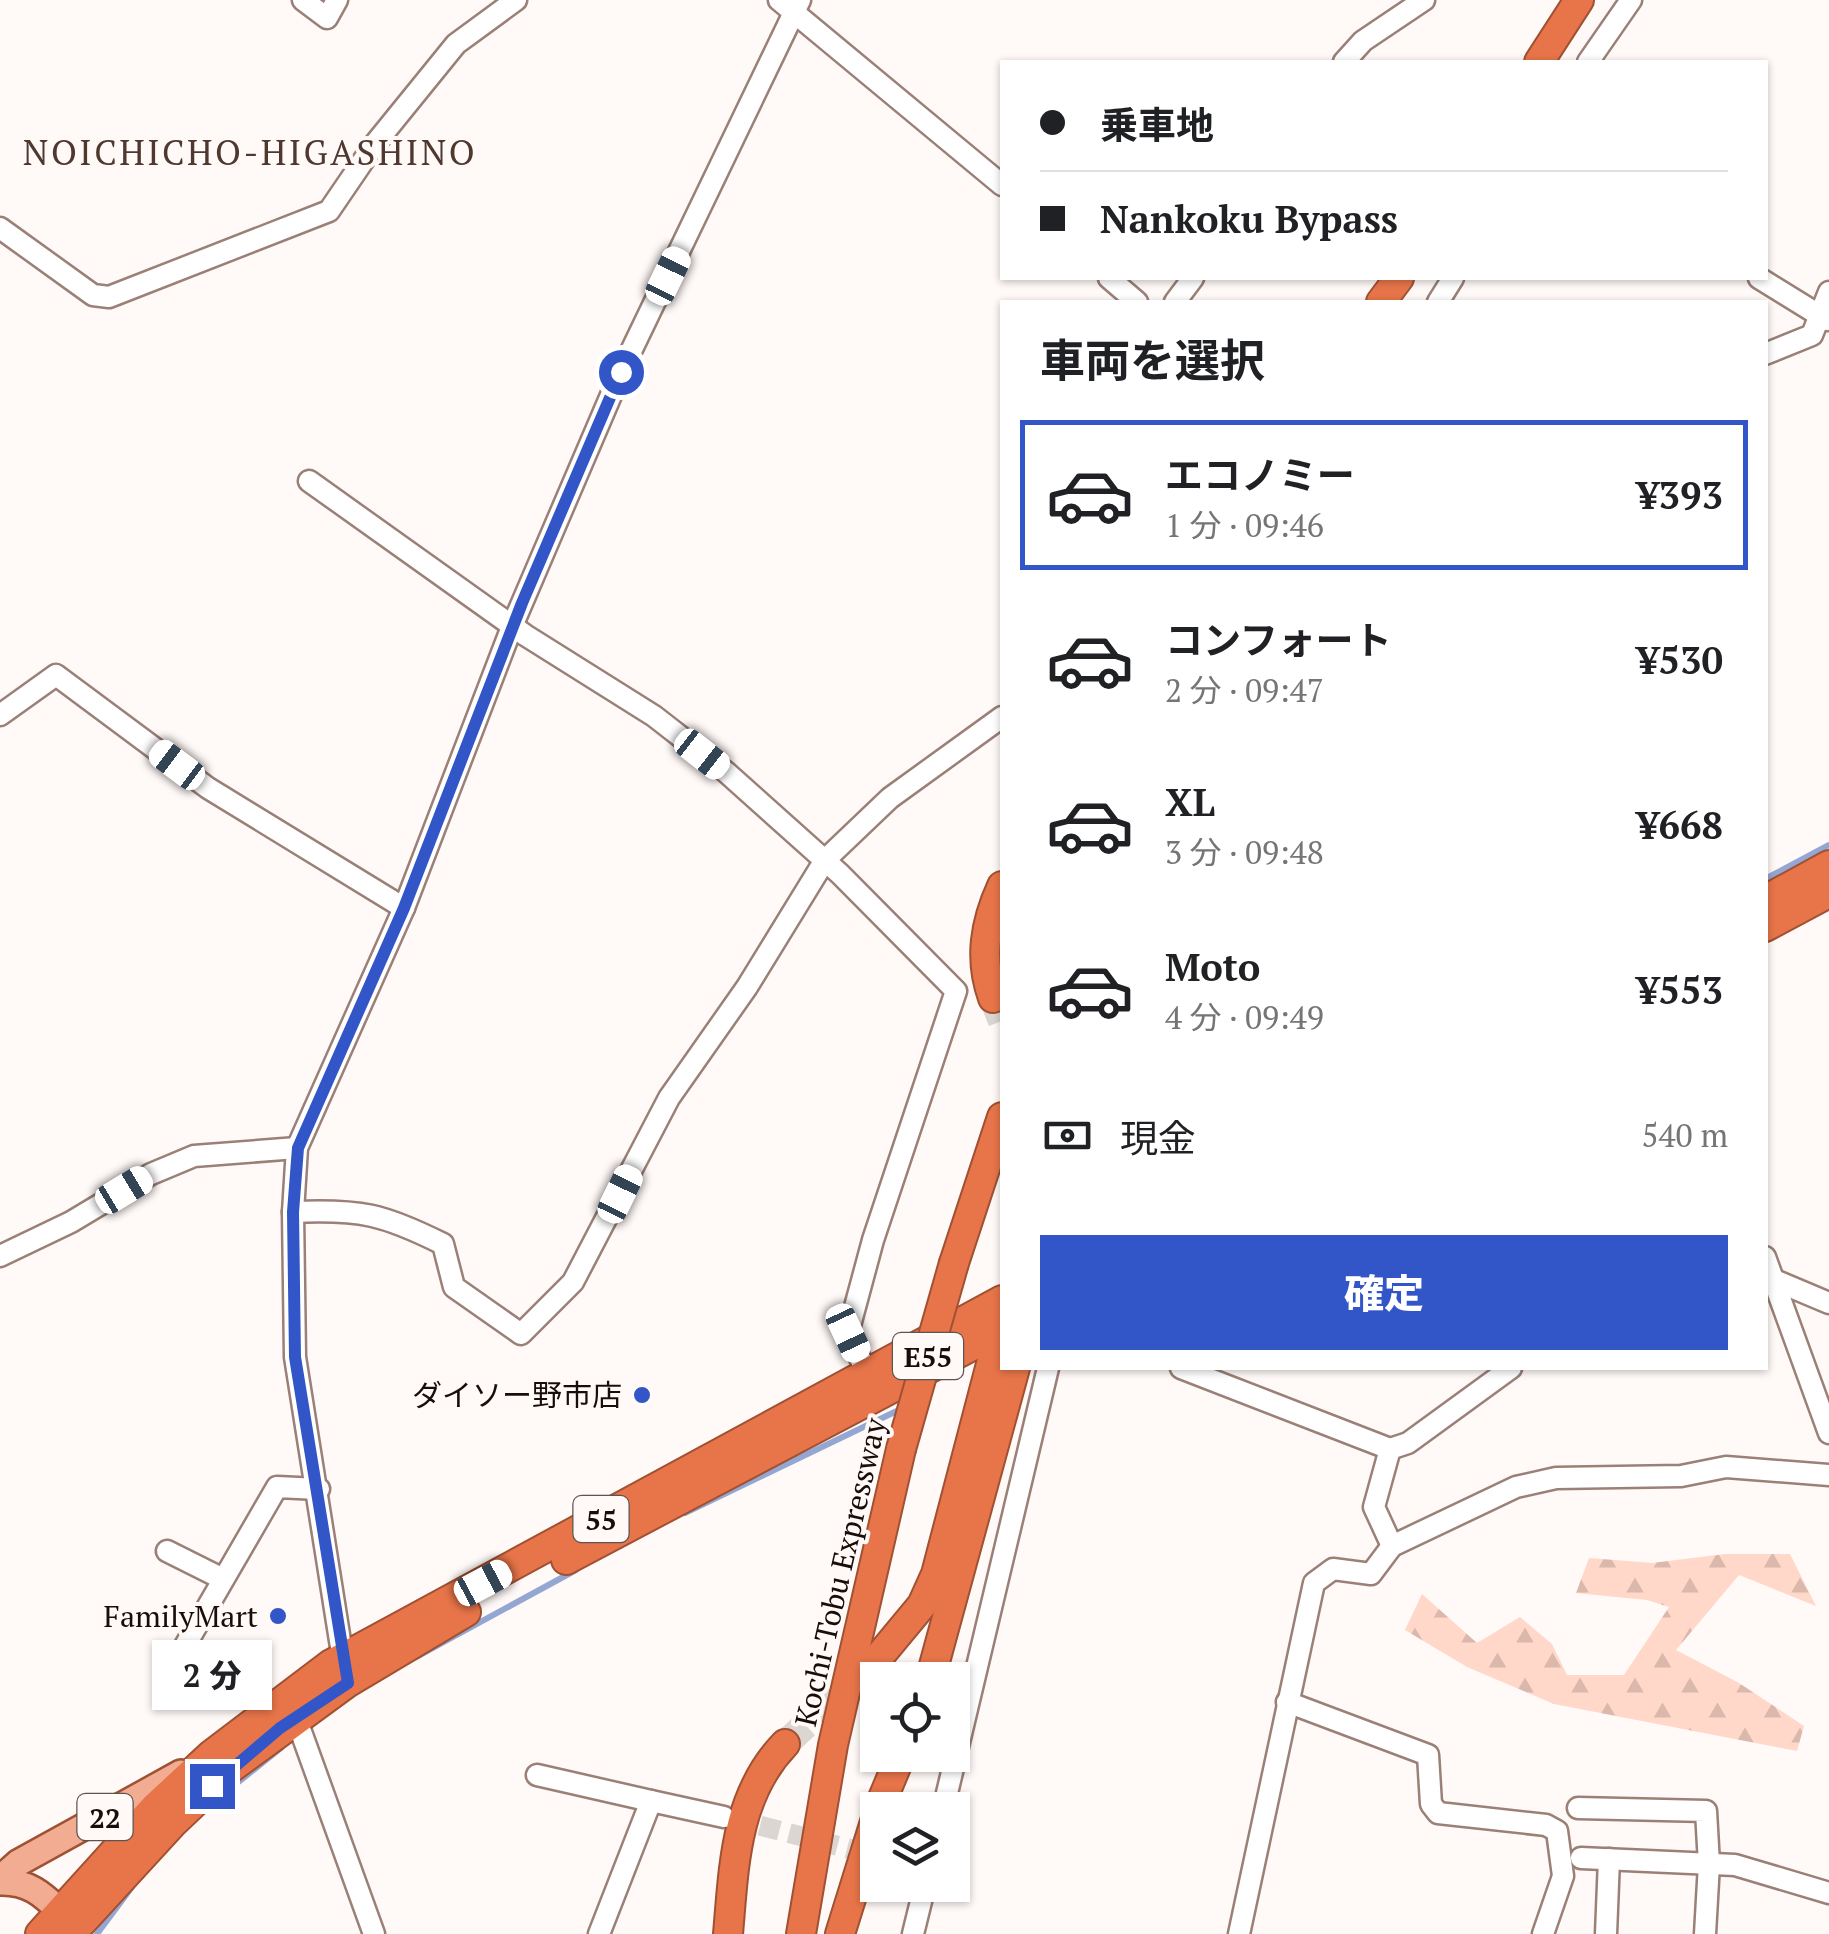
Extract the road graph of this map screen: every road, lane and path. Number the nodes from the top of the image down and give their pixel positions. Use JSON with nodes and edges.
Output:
{"nodes":[{"id":1,"x":303,"y":0,"type":"edge"},
{"id":2,"x":337,"y":0,"type":"edge"},
{"id":3,"x":516,"y":0,"type":"edge"},
{"id":4,"x":779,"y":0,"type":"edge"},
{"id":5,"x":1424,"y":0,"type":"edge"},
{"id":6,"x":1580,"y":0,"type":"edge"},
{"id":7,"x":1631,"y":0,"type":"edge"},
{"id":8,"x":798,"y":7,"type":"edge"},
{"id":9,"x":1346,"y":60,"type":"edge"},
{"id":10,"x":1540,"y":60,"type":"edge"},
{"id":11,"x":1589,"y":60,"type":"edge"},
{"id":12,"x":1000,"y":183,"type":"edge"},
{"id":13,"x":0,"y":228,"type":"edge"},
{"id":14,"x":1111,"y":280,"type":"edge"},
{"id":15,"x":1762,"y":280,"type":"edge"},
{"id":16,"x":1829,"y":292,"type":"edge"},
{"id":17,"x":1135,"y":300,"type":"edge"},
{"id":18,"x":1824,"y":318,"type":"edge"},
{"id":19,"x":1768,"y":353,"type":"edge"},
{"id":20,"x":309,"y":481,"type":"dead end"},
{"id":21,"x":513,"y":624,"type":"junction"},
{"id":22,"x":0,"y":715,"type":"edge"},
{"id":23,"x":1000,"y":718,"type":"edge"},
{"id":24,"x":825,"y":860,"type":"junction"},
{"id":25,"x":1829,"y":864,"type":"edge"},
{"id":26,"x":1000,"y":891,"type":"edge"},
{"id":27,"x":1829,"y":894,"type":"edge"},
{"id":28,"x":1768,"y":898,"type":"edge"},
{"id":29,"x":404,"y":908,"type":"junction"},
{"id":30,"x":1768,"y":925,"type":"edge"},
{"id":31,"x":993,"y":998,"type":"dead end"},
{"id":32,"x":1000,"y":1123,"type":"edge"},
{"id":33,"x":298,"y":1148,"type":"junction"},
{"id":34,"x":293,"y":1212,"type":"junction"},
{"id":35,"x":0,"y":1256,"type":"edge"},
{"id":36,"x":1768,"y":1266,"type":"edge"},
{"id":37,"x":1772,"y":1279,"type":"junction"},
{"id":38,"x":1000,"y":1301,"type":"edge"},
{"id":39,"x":1829,"y":1303,"type":"edge"},
{"id":40,"x":1000,"y":1329,"type":"edge"},
{"id":41,"x":1000,"y":1332,"type":"edge"},
{"id":42,"x":1014,"y":1370,"type":"edge"},
{"id":43,"x":1048,"y":1370,"type":"edge"},
{"id":44,"x":1186,"y":1370,"type":"edge"},
{"id":45,"x":1507,"y":1370,"type":"edge"},
{"id":46,"x":868,"y":1375,"type":"junction"},
{"id":47,"x":1829,"y":1433,"type":"edge"},
{"id":48,"x":1390,"y":1449,"type":"junction"},
{"id":49,"x":1829,"y":1475,"type":"edge"},
{"id":50,"x":319,"y":1489,"type":"junction"},
{"id":51,"x":1392,"y":1546,"type":"junction"},
{"id":52,"x":167,"y":1551,"type":"dead end"},
{"id":53,"x":223,"y":1580,"type":"junction"},
{"id":54,"x":878,"y":1658,"type":"tunnel mouth"},
{"id":55,"x":935,"y":1662,"type":"edge"},
{"id":56,"x":171,"y":1670,"type":"dead end"},
{"id":57,"x":345,"y":1671,"type":"junction"},
{"id":58,"x":1287,"y":1702,"type":"junction"},
{"id":59,"x":301,"y":1730,"type":"junction"},
{"id":60,"x":785,"y":1744,"type":"tunnel mouth"},
{"id":61,"x":211,"y":1755,"type":"junction"},
{"id":62,"x":537,"y":1776,"type":"dead end"},
{"id":63,"x":947,"y":1792,"type":"edge"},
{"id":64,"x":651,"y":1801,"type":"junction"},
{"id":65,"x":1578,"y":1808,"type":"dead end"},
{"id":66,"x":724,"y":1816,"type":"tunnel mouth"},
{"id":67,"x":1581,"y":1858,"type":"dead end"},
{"id":68,"x":1609,"y":1860,"type":"junction"},
{"id":69,"x":1709,"y":1864,"type":"junction"},
{"id":70,"x":860,"y":1869,"type":"edge"},
{"id":71,"x":0,"y":1880,"type":"edge"},
{"id":72,"x":1829,"y":1893,"type":"edge"},
{"id":73,"x":921,"y":1902,"type":"edge"},
{"id":74,"x":69,"y":1924,"type":"edge"},
{"id":75,"x":40,"y":1934,"type":"edge"},
{"id":76,"x":374,"y":1934,"type":"edge"},
{"id":77,"x":600,"y":1934,"type":"edge"},
{"id":78,"x":728,"y":1934,"type":"edge"},
{"id":79,"x":801,"y":1934,"type":"edge"},
{"id":80,"x":840,"y":1934,"type":"edge"},
{"id":81,"x":913,"y":1934,"type":"edge"},
{"id":82,"x":1240,"y":1934,"type":"edge"},
{"id":83,"x":1543,"y":1934,"type":"edge"},
{"id":84,"x":1606,"y":1934,"type":"edge"},
{"id":85,"x":1705,"y":1934,"type":"edge"}],
"edges":[{"from":1,"to":2,"type":"street"},
{"from":3,"to":13,"type":"street"},
{"from":4,"to":8,"type":"street"},
{"from":5,"to":9,"type":"street"},
{"from":6,"to":10,"type":"highway"},
{"from":7,"to":11,"type":"street"},
{"from":8,"to":12,"type":"street"},
{"from":8,"to":21,"type":"street"},
{"from":14,"to":17,"type":"street"},
{"from":15,"to":18,"type":"street"},
{"from":16,"to":18,"type":"street"},
{"from":18,"to":19,"type":"street"},
{"from":20,"to":21,"type":"street"},
{"from":21,"to":24,"type":"street"},
{"from":21,"to":29,"type":"street"},
{"from":22,"to":29,"type":"street"},
{"from":23,"to":24,"type":"street"},
{"from":24,"to":34,"type":"street"},
{"from":24,"to":46,"type":"street"},
{"from":25,"to":28,"type":"highway"},
{"from":26,"to":31,"type":"highway"},
{"from":27,"to":30,"type":"highway"},
{"from":29,"to":33,"type":"street"},
{"from":32,"to":79,"type":"highway","name":"Kochi-Tobu Expressway","number":"E55","bridge":true},
{"from":33,"to":34,"type":"street"},
{"from":33,"to":35,"type":"street"},
{"from":34,"to":50,"type":"street"},
{"from":36,"to":37,"type":"street"},
{"from":37,"to":39,"type":"street"},
{"from":37,"to":47,"type":"street"},
{"from":38,"to":46,"type":"highway","number":"55"},
{"from":40,"to":57,"type":"highway","number":"55"},
{"from":41,"to":54,"type":"highway"},
{"from":42,"to":55,"type":"highway"},
{"from":43,"to":63,"type":"street"},
{"from":44,"to":48,"type":"street"},
{"from":45,"to":48,"type":"street"},
{"from":46,"to":57,"type":"highway","number":"55"},
{"from":48,"to":51,"type":"street"},
{"from":49,"to":51,"type":"street"},
{"from":50,"to":53,"type":"street"},
{"from":50,"to":57,"type":"street"},
{"from":51,"to":58,"type":"street"},
{"from":52,"to":53,"type":"street"},
{"from":53,"to":56,"type":"street"},
{"from":57,"to":59,"type":"highway","number":"55"},
{"from":57,"to":61,"type":"highway","number":"55"},
{"from":58,"to":82,"type":"street"},
{"from":58,"to":83,"type":"street"},
{"from":59,"to":74,"type":"highway","number":"55"},
{"from":59,"to":76,"type":"street"},
{"from":60,"to":78,"type":"highway"},
{"from":61,"to":71,"type":"main road","number":"22"},
{"from":61,"to":74,"type":"highway","number":"55"},
{"from":62,"to":64,"type":"street"},
{"from":64,"to":66,"type":"street"},
{"from":64,"to":77,"type":"street"},
{"from":65,"to":69,"type":"street"},
{"from":67,"to":68,"type":"street"},
{"from":68,"to":69,"type":"street"},
{"from":68,"to":84,"type":"street"},
{"from":69,"to":72,"type":"street"},
{"from":69,"to":85,"type":"street"},
{"from":70,"to":80,"type":"highway"},
{"from":71,"to":74,"type":"main road","number":"22"},
{"from":73,"to":81,"type":"street"},
{"from":74,"to":75,"type":"highway","number":"55"}]}
